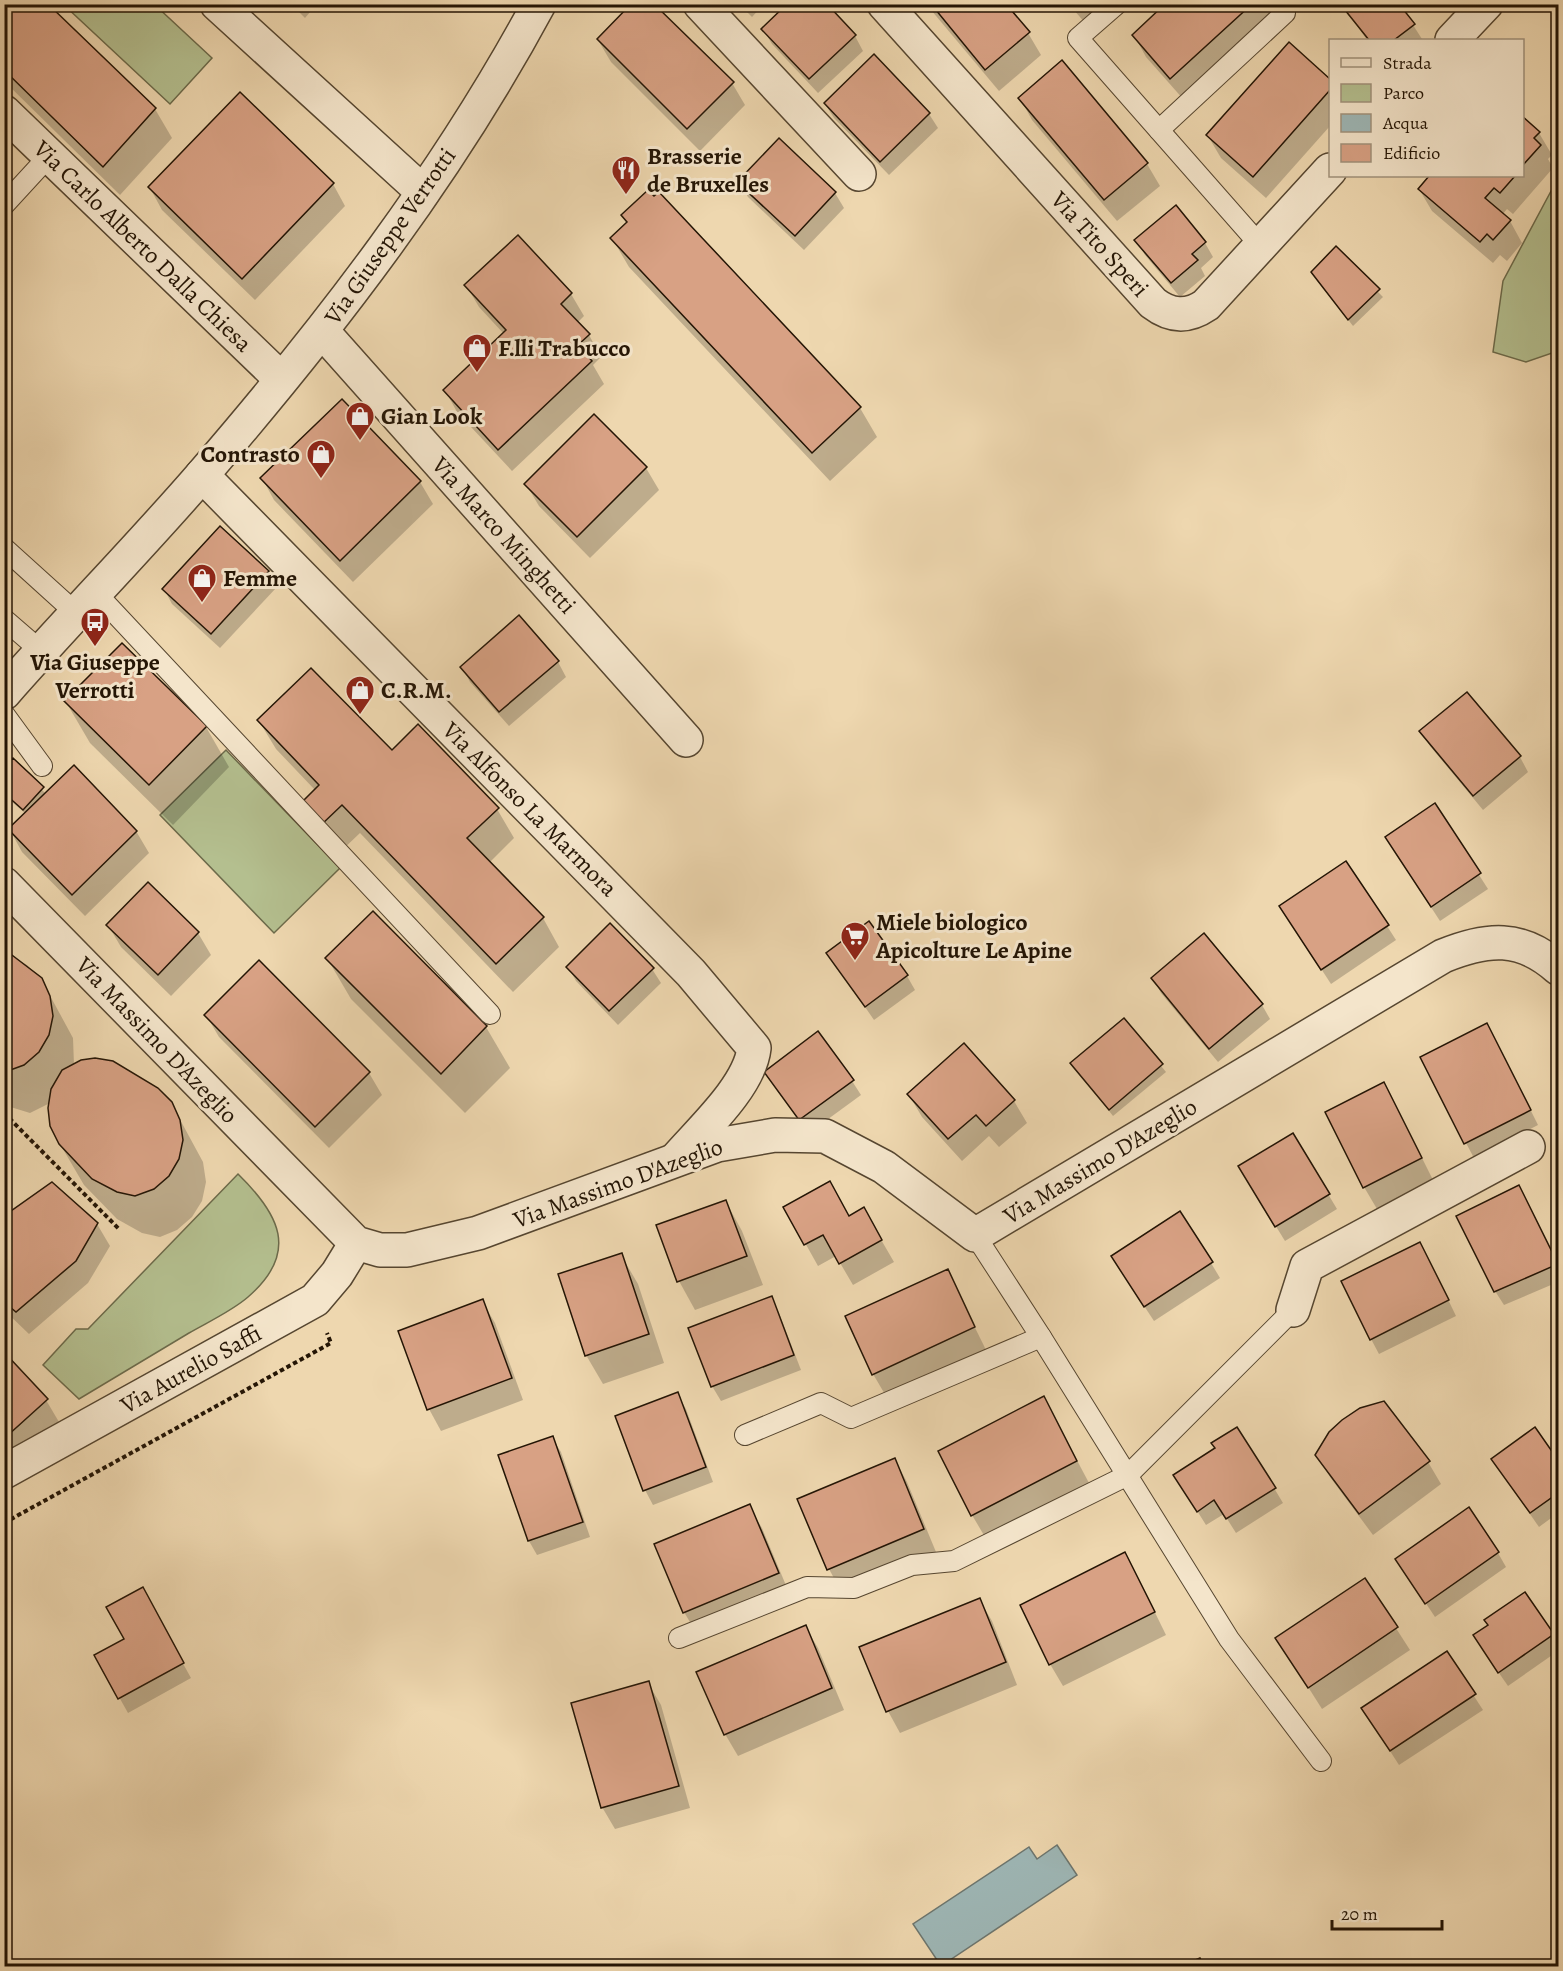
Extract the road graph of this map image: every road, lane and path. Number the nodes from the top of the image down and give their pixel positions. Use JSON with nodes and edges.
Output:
{"nodes":[{"id":1,"x":217,"y":4,"type":"edge"},
{"id":2,"x":538,"y":4,"type":"edge"},
{"id":3,"x":700,"y":4,"type":"edge"},
{"id":4,"x":884,"y":4,"type":"edge"},
{"id":5,"x":1116,"y":4,"type":"edge"},
{"id":6,"x":1486,"y":4,"type":"edge"},
{"id":7,"x":1285,"y":13,"type":"dead end"},
{"id":8,"x":1453,"y":39,"type":"edge"},
{"id":9,"x":4,"y":111,"type":"edge"},
{"id":10,"x":1159,"y":130,"type":"junction"},
{"id":11,"x":49,"y":156,"type":"junction"},
{"id":12,"x":1329,"y":171,"type":"edge"},
{"id":13,"x":859,"y":174,"type":"dead end"},
{"id":14,"x":423,"y":192,"type":"junction"},
{"id":15,"x":4,"y":205,"type":"edge"},
{"id":16,"x":1260,"y":245,"type":"junction"},
{"id":17,"x":322,"y":331,"type":"junction"},
{"id":18,"x":281,"y":380,"type":"junction"},
{"id":19,"x":202,"y":475,"type":"junction"},
{"id":20,"x":4,"y":548,"type":"edge"},
{"id":21,"x":86,"y":604,"type":"junction"},
{"id":22,"x":4,"y":619,"type":"edge"},
{"id":23,"x":42,"y":651,"type":"junction"},
{"id":24,"x":4,"y":693,"type":"edge"},
{"id":25,"x":4,"y":714,"type":"edge"},
{"id":26,"x":686,"y":740,"type":"dead end"},
{"id":27,"x":42,"y":766,"type":"dead end"},
{"id":28,"x":4,"y":884,"type":"edge"},
{"id":29,"x":1558,"y":968,"type":"edge"},
{"id":30,"x":490,"y":1014,"type":"dead end"},
{"id":31,"x":4,"y":1113,"type":"edge"},
{"id":32,"x":1528,"y":1147,"type":"dead end"},
{"id":33,"x":674,"y":1161,"type":"junction"},
{"id":34,"x":120,"y":1230,"type":"dead end"},
{"id":35,"x":975,"y":1235,"type":"junction"},
{"id":36,"x":356,"y":1243,"type":"junction"},
{"id":37,"x":315,"y":1300,"type":"junction"},
{"id":38,"x":1293,"y":1310,"type":"joint"},
{"id":39,"x":1041,"y":1337,"type":"junction"},
{"id":40,"x":745,"y":1435,"type":"dead end"},
{"id":41,"x":4,"y":1472,"type":"edge"},
{"id":42,"x":1128,"y":1475,"type":"junction"},
{"id":43,"x":4,"y":1523,"type":"edge"},
{"id":44,"x":679,"y":1638,"type":"dead end"},
{"id":45,"x":1321,"y":1761,"type":"dead end"}],
"edges":[{"from":1,"to":14,"type":"street"},
{"from":2,"to":14,"type":"street","name":"Via Giuseppe Verrotti"},
{"from":3,"to":13,"type":"street"},
{"from":4,"to":16,"type":"street","name":"Via Tito Speri"},
{"from":5,"to":10,"type":"lane"},
{"from":6,"to":8,"type":"street"},
{"from":7,"to":10,"type":"lane"},
{"from":9,"to":11,"type":"street","name":"Via Carlo Alberto Dalla Chiesa"},
{"from":10,"to":16,"type":"lane"},
{"from":11,"to":15,"type":"lane"},
{"from":11,"to":18,"type":"street","name":"Via Carlo Alberto Dalla Chiesa"},
{"from":12,"to":16,"type":"street","name":"Via Tito Speri"},
{"from":14,"to":17,"type":"street","name":"Via Giuseppe Verrotti"},
{"from":17,"to":18,"type":"street","name":"Via Giuseppe Verrotti"},
{"from":17,"to":26,"type":"street","name":"Via Marco Minghetti"},
{"from":18,"to":19,"type":"street","name":"Via Giuseppe Verrotti"},
{"from":19,"to":21,"type":"street","name":"Via Giuseppe Verrotti"},
{"from":19,"to":33,"type":"street","name":"Via Alfonso La Marmora"},
{"from":20,"to":21,"type":"lane"},
{"from":21,"to":23,"type":"street","name":"Via Giuseppe Verrotti"},
{"from":21,"to":30,"type":"lane"},
{"from":22,"to":23,"type":"lane"},
{"from":23,"to":24,"type":"street","name":"Via Giuseppe Verrotti"},
{"from":25,"to":27,"type":"lane"},
{"from":28,"to":36,"type":"street","name":"Via Massimo D'Azeglio"},
{"from":29,"to":35,"type":"street","name":"Via Massimo D'Azeglio"},
{"from":31,"to":34,"type":"path"},
{"from":32,"to":38,"type":"street"},
{"from":33,"to":35,"type":"street","name":"Via Massimo D'Azeglio"},
{"from":33,"to":36,"type":"street","name":"Via Massimo D'Azeglio"},
{"from":35,"to":39,"type":"lane"},
{"from":36,"to":37,"type":"street","name":"Via Aurelio Saffi"},
{"from":37,"to":41,"type":"street","name":"Via Aurelio Saffi"},
{"from":37,"to":43,"type":"path"},
{"from":38,"to":42,"type":"lane"},
{"from":39,"to":40,"type":"lane"},
{"from":39,"to":42,"type":"lane"},
{"from":42,"to":44,"type":"lane"},
{"from":42,"to":45,"type":"lane"}]}
